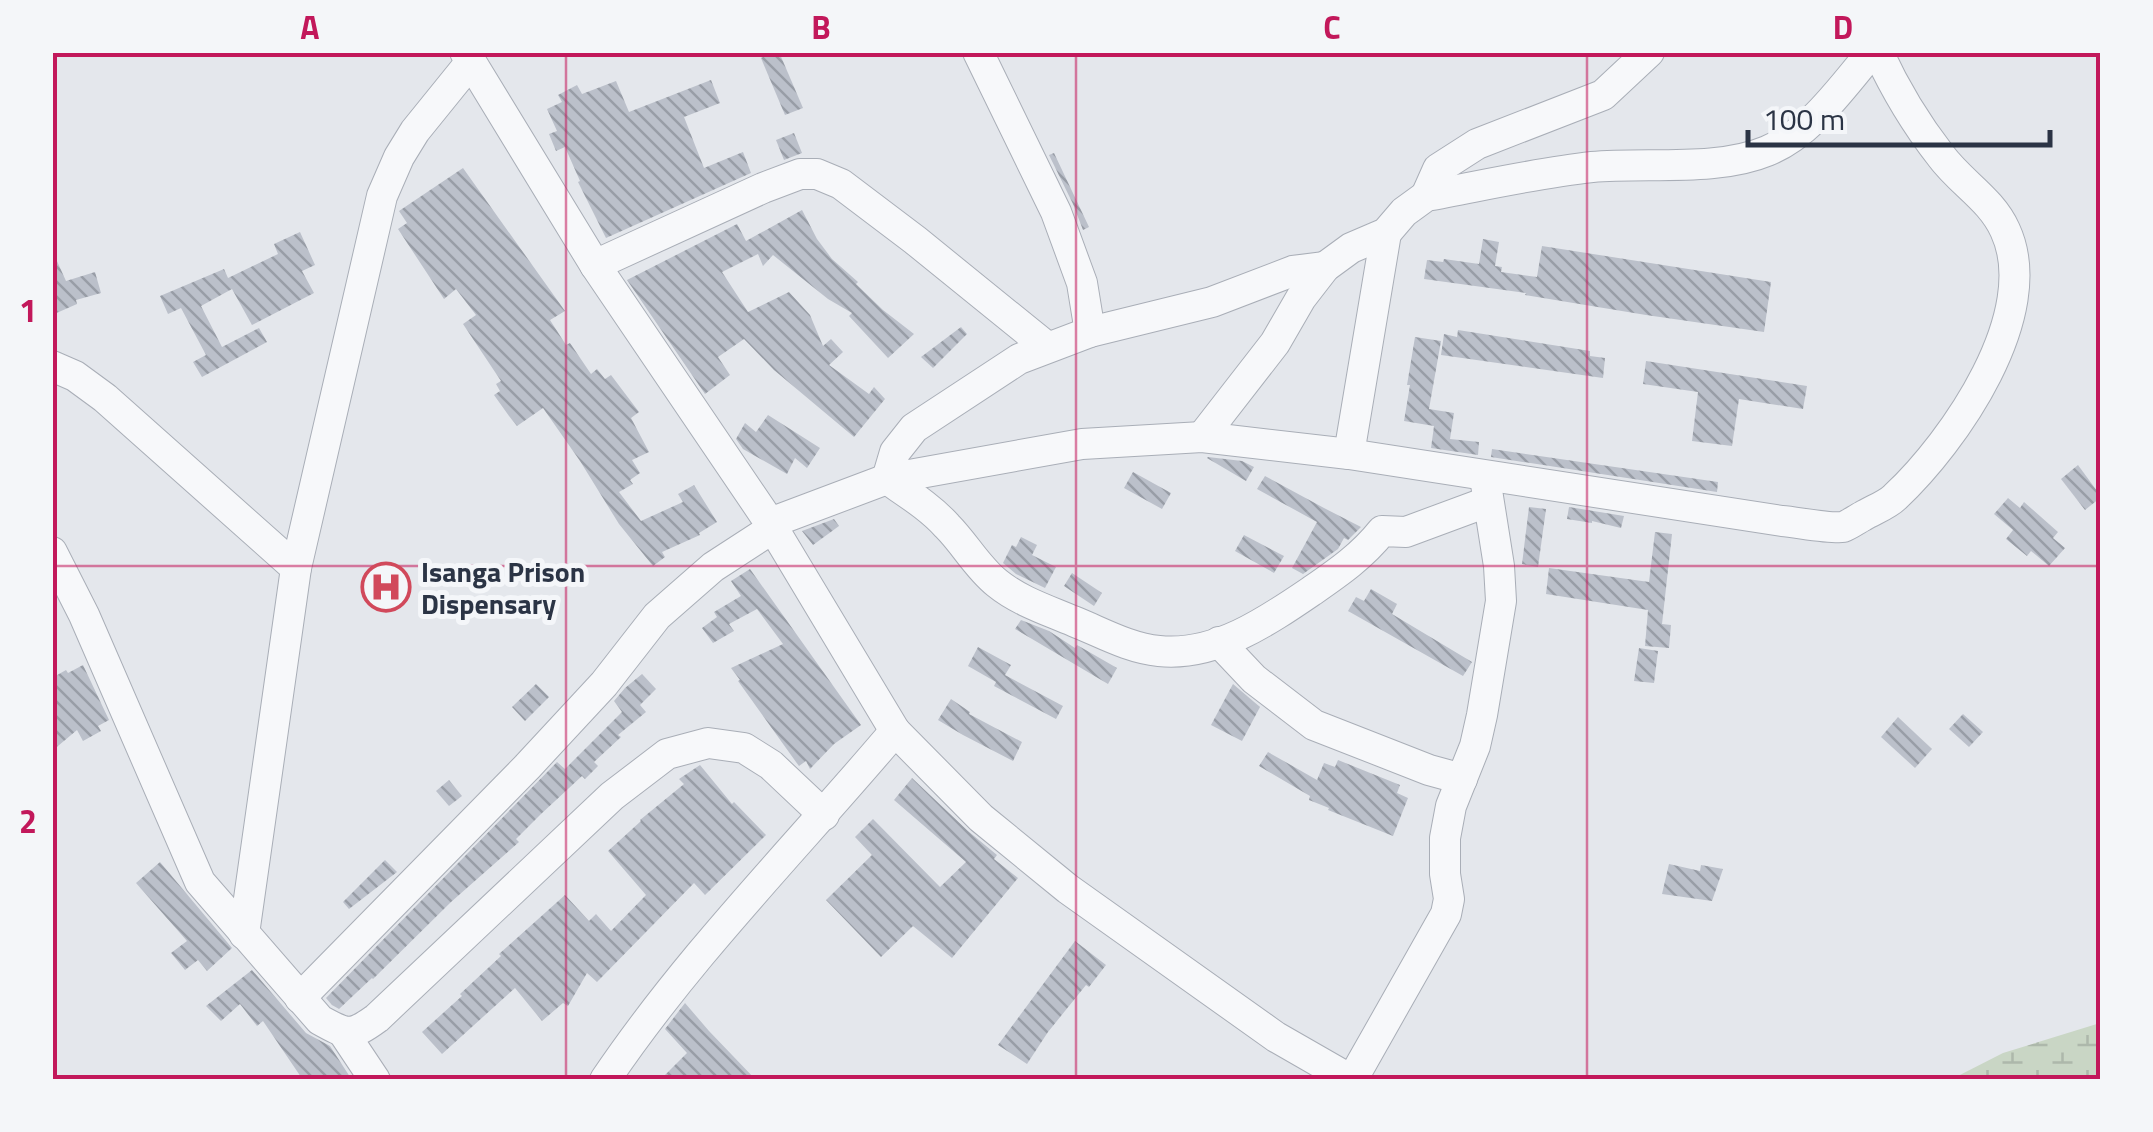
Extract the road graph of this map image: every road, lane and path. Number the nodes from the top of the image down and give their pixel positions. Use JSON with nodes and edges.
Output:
{"nodes":[{"id":1,"x":978,"y":52,"type":"edge"},
{"id":2,"x":1649,"y":52,"type":"edge"},
{"id":3,"x":1875,"y":52,"type":"edge"},
{"id":4,"x":468,"y":58,"type":"edge"},
{"id":5,"x":1426,"y":196,"type":"junction"},
{"id":6,"x":1386,"y":233,"type":"junction"},
{"id":7,"x":596,"y":265,"type":"junction"},
{"id":8,"x":1325,"y":267,"type":"junction"},
{"id":9,"x":1090,"y":332,"type":"junction"},
{"id":10,"x":1047,"y":348,"type":"junction"},
{"id":11,"x":52,"y":366,"type":"edge"},
{"id":12,"x":1202,"y":437,"type":"junction"},
{"id":13,"x":1349,"y":454,"type":"junction"},
{"id":14,"x":887,"y":479,"type":"junction"},
{"id":15,"x":1486,"y":489,"type":"junction"},
{"id":16,"x":771,"y":525,"type":"junction"},
{"id":17,"x":52,"y":552,"type":"edge"},
{"id":18,"x":296,"y":568,"type":"junction"},
{"id":19,"x":1218,"y":642,"type":"junction"},
{"id":20,"x":894,"y":730,"type":"junction"},
{"id":21,"x":1462,"y":779,"type":"junction"},
{"id":22,"x":824,"y":815,"type":"junction"},
{"id":23,"x":244,"y":934,"type":"junction"},
{"id":24,"x":300,"y":998,"type":"junction"},
{"id":25,"x":343,"y":1032,"type":"junction"},
{"id":26,"x":376,"y":1080,"type":"edge"},
{"id":27,"x":605,"y":1080,"type":"edge"},
{"id":28,"x":1352,"y":1080,"type":"edge"}],
"edges":[{"from":1,"to":9,"type":"street"},
{"from":2,"to":5,"type":"street"},
{"from":3,"to":5,"type":"street"},
{"from":3,"to":15,"type":"street"},
{"from":4,"to":7,"type":"street"},
{"from":4,"to":18,"type":"street"},
{"from":5,"to":6,"type":"street"},
{"from":6,"to":8,"type":"street"},
{"from":6,"to":13,"type":"street"},
{"from":7,"to":10,"type":"street"},
{"from":7,"to":16,"type":"street"},
{"from":8,"to":9,"type":"street"},
{"from":8,"to":12,"type":"street"},
{"from":9,"to":10,"type":"street"},
{"from":10,"to":14,"type":"street"},
{"from":11,"to":18,"type":"street"},
{"from":12,"to":13,"type":"street"},
{"from":12,"to":14,"type":"street"},
{"from":13,"to":15,"type":"street"},
{"from":14,"to":16,"type":"street"},
{"from":14,"to":19,"type":"street"},
{"from":15,"to":19,"type":"street"},
{"from":15,"to":21,"type":"street"},
{"from":16,"to":20,"type":"street"},
{"from":16,"to":24,"type":"street"},
{"from":17,"to":23,"type":"street"},
{"from":18,"to":23,"type":"street"},
{"from":19,"to":21,"type":"street"},
{"from":20,"to":22,"type":"street"},
{"from":20,"to":28,"type":"street"},
{"from":21,"to":28,"type":"street"},
{"from":22,"to":25,"type":"street"},
{"from":22,"to":27,"type":"street"},
{"from":23,"to":24,"type":"street"},
{"from":24,"to":25,"type":"street"},
{"from":25,"to":26,"type":"street"}]}
